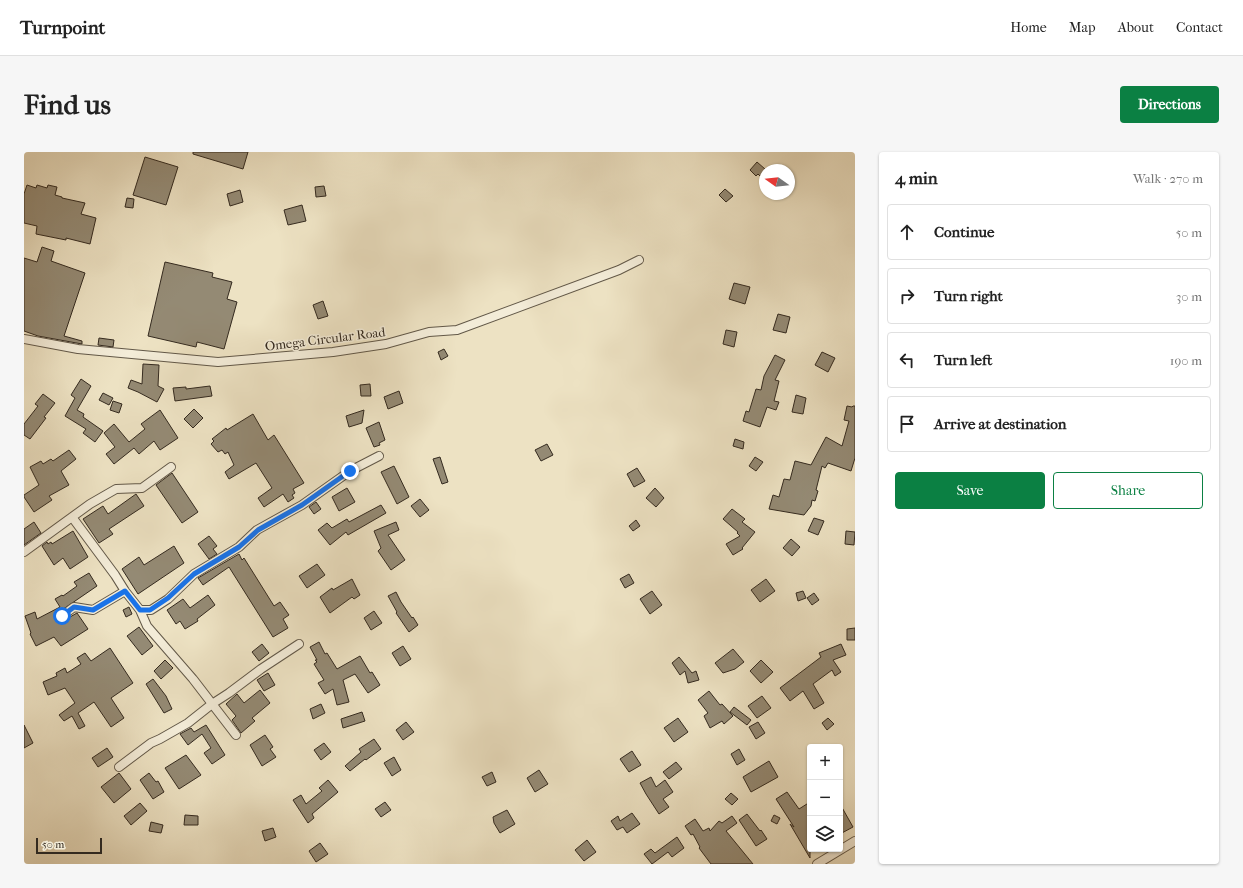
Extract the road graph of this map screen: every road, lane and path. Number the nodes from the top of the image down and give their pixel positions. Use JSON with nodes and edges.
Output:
{"nodes":[{"id":1,"x":639,"y":260,"type":"dead end"},
{"id":2,"x":24,"y":339,"type":"edge"},
{"id":3,"x":379,"y":456,"type":"dead end"},
{"id":4,"x":171,"y":468,"type":"dead end"},
{"id":5,"x":72,"y":517,"type":"junction"},
{"id":6,"x":24,"y":552,"type":"edge"},
{"id":7,"x":125,"y":591,"type":"junction"},
{"id":8,"x":140,"y":610,"type":"junction"},
{"id":9,"x":62,"y":616,"type":"dead end"},
{"id":10,"x":298,"y":644,"type":"dead end"},
{"id":11,"x":212,"y":704,"type":"junction"},
{"id":12,"x":236,"y":735,"type":"dead end"},
{"id":13,"x":119,"y":767,"type":"dead end"},
{"id":14,"x":855,"y":841,"type":"edge"},
{"id":15,"x":817,"y":864,"type":"edge"}],
"edges":[{"from":1,"to":2,"type":"street","name":"Omega Circular Road"},
{"from":3,"to":8,"type":"street"},
{"from":4,"to":5,"type":"street"},
{"from":5,"to":6,"type":"street"},
{"from":5,"to":7,"type":"street"},
{"from":7,"to":8,"type":"street"},
{"from":7,"to":9,"type":"street"},
{"from":8,"to":11,"type":"street"},
{"from":10,"to":11,"type":"street"},
{"from":11,"to":12,"type":"street"},
{"from":11,"to":13,"type":"street"},
{"from":14,"to":15,"type":"street"}]}
